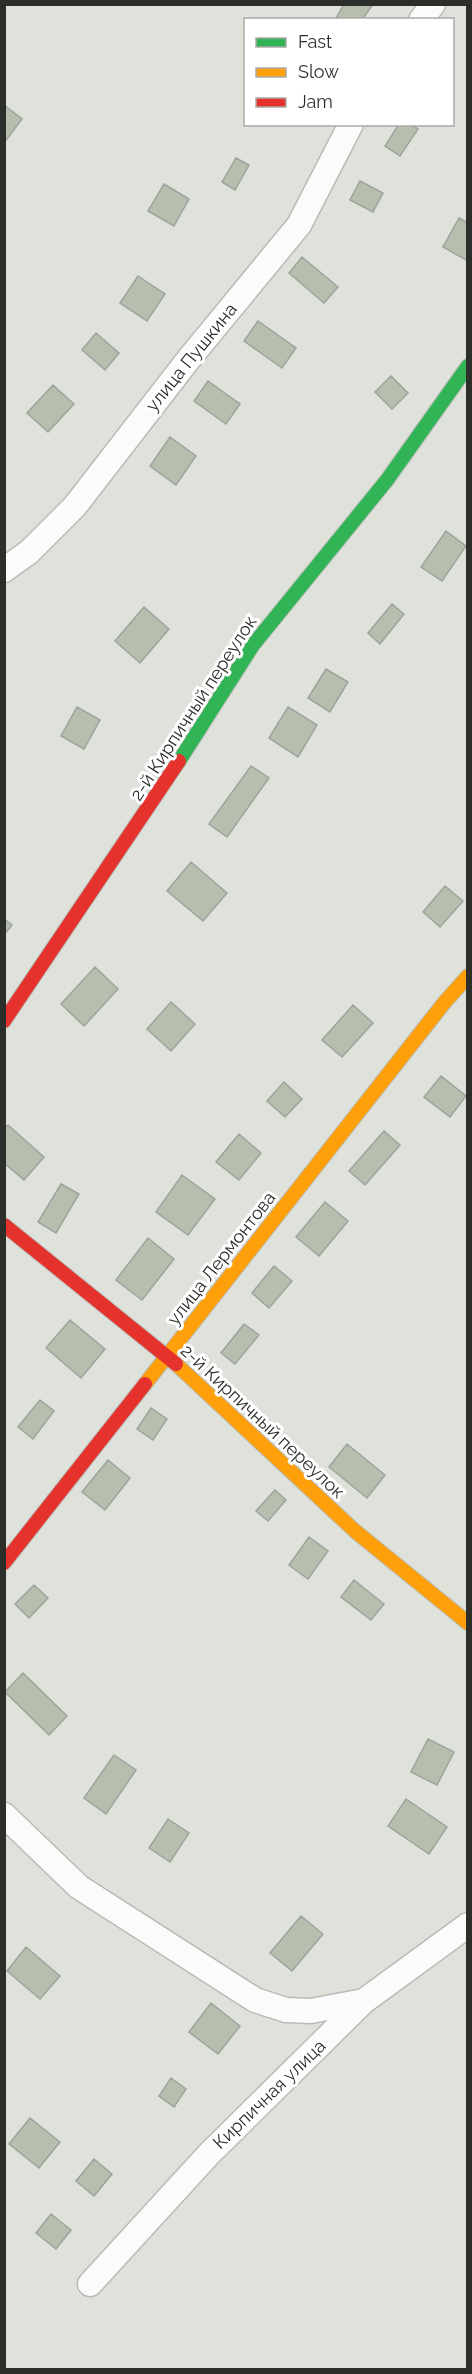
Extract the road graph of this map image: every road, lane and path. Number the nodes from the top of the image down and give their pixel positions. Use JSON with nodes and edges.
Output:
{"nodes":[{"id":1,"x":432,"y":4,"type":"edge"},
{"id":2,"x":422,"y":18,"type":"edge"},
{"id":3,"x":350,"y":126,"type":"edge"},
{"id":4,"x":468,"y":366,"type":"edge"},
{"id":5,"x":4,"y":570,"type":"edge"},
{"id":6,"x":468,"y":976,"type":"edge"},
{"id":7,"x":4,"y":1021,"type":"edge"},
{"id":8,"x":4,"y":1225,"type":"edge"},
{"id":9,"x":167,"y":1355,"type":"junction"},
{"id":10,"x":4,"y":1563,"type":"edge"},
{"id":11,"x":468,"y":1623,"type":"edge"},
{"id":12,"x":4,"y":1815,"type":"edge"},
{"id":13,"x":468,"y":1925,"type":"edge"},
{"id":14,"x":364,"y":2001,"type":"junction"},
{"id":15,"x":90,"y":2284,"type":"dead end"}],
"edges":[{"from":1,"to":2,"type":"street"},
{"from":3,"to":5,"type":"street","name":"улица Пушкина"},
{"from":4,"to":7,"type":"street","name":"2-й Кирпичный переулок"},
{"from":6,"to":9,"type":"street","name":"улица Лермонтова"},
{"from":8,"to":9,"type":"street","name":"2-й Кирпичный переулок"},
{"from":9,"to":10,"type":"street","name":"улица Лермонтова"},
{"from":9,"to":11,"type":"street","name":"2-й Кирпичный переулок"},
{"from":12,"to":14,"type":"street"},
{"from":13,"to":14,"type":"street","name":"Кирпичная улица"},
{"from":14,"to":15,"type":"street","name":"Кирпичная улица"}]}
